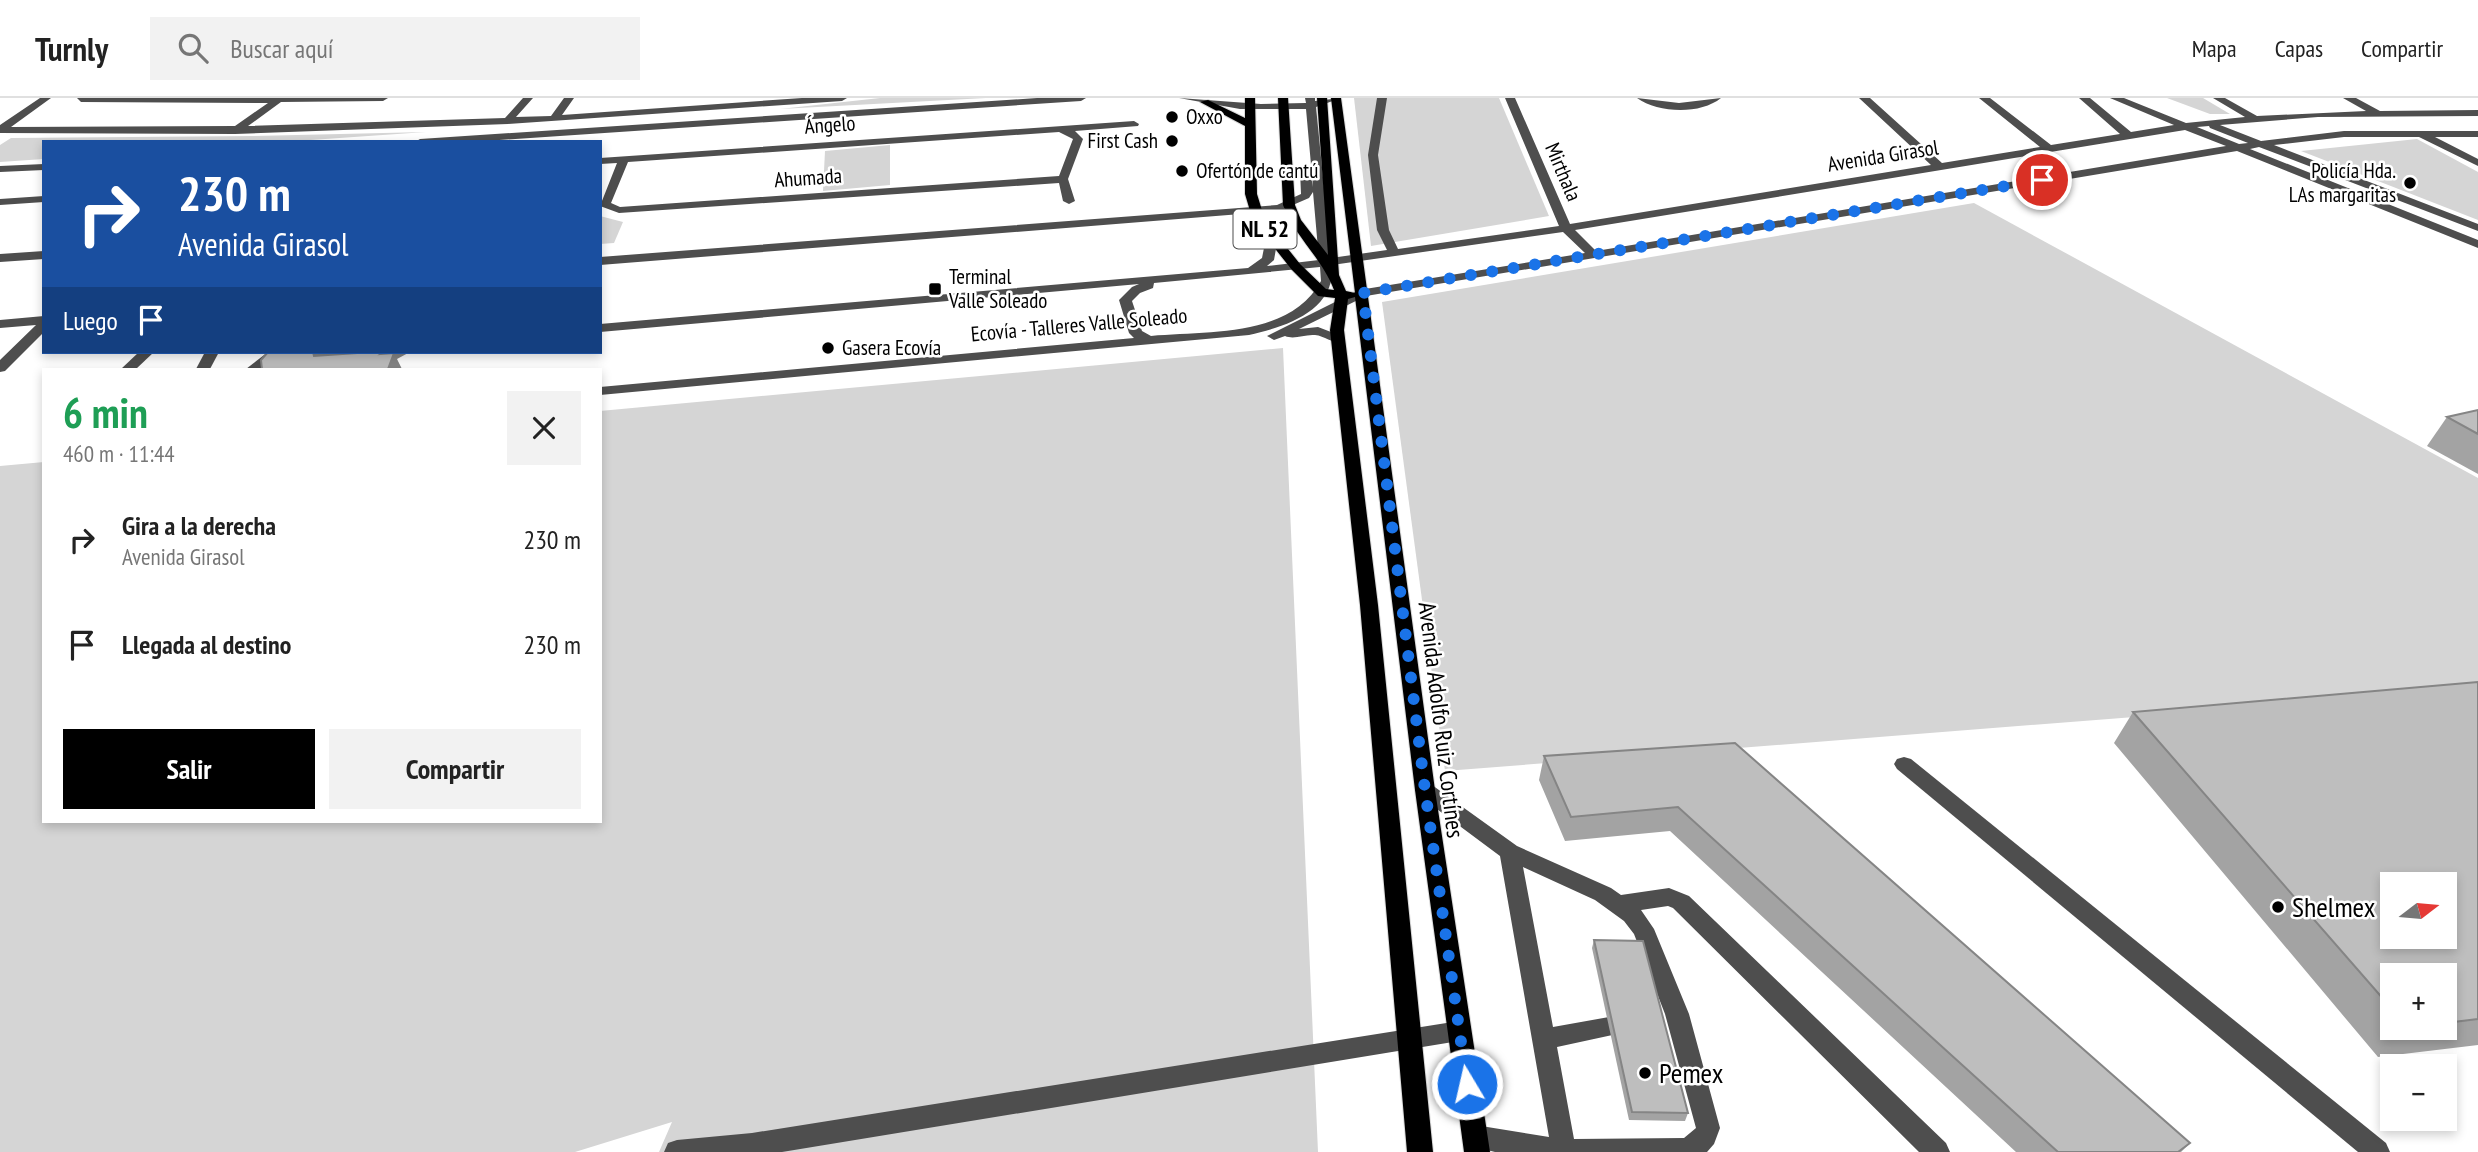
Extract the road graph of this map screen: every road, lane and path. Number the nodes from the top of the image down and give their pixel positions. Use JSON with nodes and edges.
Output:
{"nodes":[{"id":1,"x":46,"y":98,"type":"edge"},
{"id":2,"x":364,"y":98,"type":"edge"},
{"id":3,"x":383,"y":98,"type":"edge"},
{"id":4,"x":528,"y":98,"type":"edge"},
{"id":5,"x":569,"y":98,"type":"edge"},
{"id":6,"x":842,"y":98,"type":"edge"},
{"id":7,"x":1081,"y":98,"type":"edge"},
{"id":8,"x":1184,"y":98,"type":"edge"},
{"id":9,"x":1382,"y":98,"type":"edge"},
{"id":10,"x":1510,"y":98,"type":"edge"},
{"id":11,"x":1642,"y":98,"type":"edge"},
{"id":12,"x":1716,"y":98,"type":"edge"},
{"id":13,"x":1864,"y":98,"type":"edge"},
{"id":14,"x":1984,"y":98,"type":"edge"},
{"id":15,"x":2084,"y":98,"type":"edge"},
{"id":16,"x":2115,"y":98,"type":"edge"},
{"id":17,"x":2142,"y":98,"type":"edge"},
{"id":18,"x":2218,"y":98,"type":"edge"},
{"id":19,"x":2348,"y":98,"type":"edge"},
{"id":20,"x":81,"y":99,"type":"edge"},
{"id":21,"x":127,"y":99,"type":"edge"},
{"id":22,"x":235,"y":99,"type":"edge"},
{"id":23,"x":277,"y":100,"type":"junction"},
{"id":24,"x":323,"y":100,"type":"junction"},
{"id":25,"x":1320,"y":101,"type":"edge"},
{"id":26,"x":1205,"y":102,"type":"junction"},
{"id":27,"x":1250,"y":102,"type":"edge"},
{"id":28,"x":1282,"y":102,"type":"edge"},
{"id":29,"x":877,"y":110,"type":"junction"},
{"id":30,"x":836,"y":113,"type":"junction"},
{"id":31,"x":2379,"y":113,"type":"junction"},
{"id":32,"x":2478,"y":113,"type":"edge"},
{"id":33,"x":2254,"y":118,"type":"junction"},
{"id":34,"x":554,"y":119,"type":"junction"},
{"id":35,"x":508,"y":121,"type":"junction"},
{"id":36,"x":2206,"y":123,"type":"junction"},
{"id":37,"x":1134,"y":124,"type":"dead end"},
{"id":38,"x":1252,"y":125,"type":"junction"},
{"id":39,"x":2186,"y":127,"type":"junction"},
{"id":40,"x":0,"y":130,"type":"edge"},
{"id":41,"x":286,"y":130,"type":"junction"},
{"id":42,"x":1062,"y":130,"type":"junction"},
{"id":43,"x":183,"y":131,"type":"junction"},
{"id":44,"x":235,"y":131,"type":"junction"},
{"id":45,"x":878,"y":132,"type":"junction"},
{"id":46,"x":2419,"y":133,"type":"junction"},
{"id":47,"x":2478,"y":134,"type":"edge"},
{"id":48,"x":834,"y":135,"type":"junction"},
{"id":49,"x":2130,"y":136,"type":"junction"},
{"id":50,"x":153,"y":140,"type":"edge"},
{"id":51,"x":450,"y":140,"type":"edge"},
{"id":52,"x":2260,"y":144,"type":"junction"},
{"id":53,"x":2237,"y":149,"type":"junction"},
{"id":54,"x":2050,"y":150,"type":"junction"},
{"id":55,"x":624,"y":160,"type":"junction"},
{"id":56,"x":602,"y":161,"type":"edge"},
{"id":57,"x":2478,"y":163,"type":"edge"},
{"id":58,"x":42,"y":167,"type":"edge"},
{"id":59,"x":1940,"y":167,"type":"junction"},
{"id":60,"x":0,"y":170,"type":"edge"},
{"id":61,"x":1063,"y":179,"type":"junction"},
{"id":62,"x":42,"y":199,"type":"edge"},
{"id":63,"x":1069,"y":201,"type":"dead end"},
{"id":64,"x":0,"y":202,"type":"edge"},
{"id":65,"x":1254,"y":204,"type":"junction"},
{"id":66,"x":1289,"y":205,"type":"junction"},
{"id":67,"x":1566,"y":228,"type":"junction"},
{"id":68,"x":2478,"y":228,"type":"edge"},
{"id":69,"x":1266,"y":231,"type":"junction"},
{"id":70,"x":2478,"y":244,"type":"edge"},
{"id":71,"x":602,"y":250,"type":"edge"},
{"id":72,"x":1394,"y":253,"type":"junction"},
{"id":73,"x":1593,"y":254,"type":"junction"},
{"id":74,"x":42,"y":255,"type":"edge"},
{"id":75,"x":0,"y":258,"type":"edge"},
{"id":76,"x":1340,"y":260,"type":"junction"},
{"id":77,"x":602,"y":261,"type":"edge"},
{"id":78,"x":1296,"y":267,"type":"junction"},
{"id":79,"x":1244,"y":273,"type":"junction"},
{"id":80,"x":1162,"y":280,"type":"junction"},
{"id":81,"x":1343,"y":296,"type":"junction"},
{"id":82,"x":42,"y":322,"type":"edge"},
{"id":83,"x":0,"y":324,"type":"edge"},
{"id":84,"x":42,"y":324,"type":"edge"},
{"id":85,"x":602,"y":328,"type":"edge"},
{"id":86,"x":1338,"y":335,"type":"junction"},
{"id":87,"x":1273,"y":336,"type":"junction"},
{"id":88,"x":1146,"y":340,"type":"junction"},
{"id":89,"x":1166,"y":346,"type":"junction"},
{"id":90,"x":145,"y":354,"type":"edge"},
{"id":91,"x":273,"y":354,"type":"edge"},
{"id":92,"x":0,"y":368,"type":"edge"},
{"id":93,"x":129,"y":368,"type":"edge"},
{"id":94,"x":254,"y":368,"type":"edge"},
{"id":95,"x":602,"y":391,"type":"edge"},
{"id":96,"x":602,"y":400,"type":"edge"},
{"id":97,"x":1904,"y":764,"type":"dead end"},
{"id":98,"x":1425,"y":790,"type":"junction"},
{"id":99,"x":1510,"y":852,"type":"junction"},
{"id":100,"x":1619,"y":904,"type":"junction"},
{"id":101,"x":1609,"y":1027,"type":"edge"},
{"id":102,"x":1459,"y":1031,"type":"junction"},
{"id":103,"x":1410,"y":1037,"type":"junction"},
{"id":104,"x":1544,"y":1039,"type":"junction"},
{"id":105,"x":1476,"y":1145,"type":"edge"},
{"id":106,"x":1564,"y":1151,"type":"edge"},
{"id":107,"x":677,"y":1152,"type":"edge"},
{"id":108,"x":1420,"y":1152,"type":"edge"},
{"id":109,"x":1937,"y":1152,"type":"edge"},
{"id":110,"x":2376,"y":1152,"type":"edge"}],
"edges":[{"from":1,"to":40,"type":"street"},
{"from":2,"to":3,"type":"street"},
{"from":2,"to":24,"type":"street"},
{"from":4,"to":35,"type":"street"},
{"from":5,"to":34,"type":"street"},
{"from":6,"to":34,"type":"street"},
{"from":7,"to":29,"type":"street"},
{"from":8,"to":26,"type":"street"},
{"from":9,"to":72,"type":"street"},
{"from":10,"to":67,"type":"street","name":"Mirthala"},
{"from":11,"to":12,"type":"street"},
{"from":13,"to":59,"type":"street"},
{"from":14,"to":54,"type":"street"},
{"from":15,"to":49,"type":"street"},
{"from":16,"to":39,"type":"street"},
{"from":17,"to":36,"type":"street"},
{"from":18,"to":33,"type":"street"},
{"from":19,"to":31,"type":"street"},
{"from":20,"to":21,"type":"street"},
{"from":21,"to":22,"type":"street"},
{"from":22,"to":23,"type":"street"},
{"from":23,"to":24,"type":"street"},
{"from":23,"to":44,"type":"street"},
{"from":24,"to":41,"type":"street"},
{"from":25,"to":28,"type":"street"},
{"from":25,"to":66,"type":"street"},
{"from":25,"to":76,"type":"street"},
{"from":25,"to":76,"type":"main road"},
{"from":26,"to":27,"type":"street"},
{"from":26,"to":38,"type":"main road"},
{"from":27,"to":28,"type":"street"},
{"from":27,"to":38,"type":"main road","number":"NL 52"},
{"from":28,"to":66,"type":"main road"},
{"from":29,"to":30,"type":"street"},
{"from":29,"to":45,"type":"street"},
{"from":30,"to":48,"type":"street"},
{"from":30,"to":51,"type":"street"},
{"from":31,"to":32,"type":"street","name":"Avenida Girasol"},
{"from":31,"to":33,"type":"street","name":"Avenida Girasol"},
{"from":33,"to":36,"type":"street","name":"Avenida Girasol"},
{"from":34,"to":35,"type":"street"},
{"from":35,"to":41,"type":"street"},
{"from":36,"to":39,"type":"street","name":"Avenida Girasol"},
{"from":36,"to":52,"type":"street"},
{"from":37,"to":42,"type":"street","name":"Ángelo"},
{"from":38,"to":65,"type":"main road","number":"NL 52"},
{"from":39,"to":49,"type":"street","name":"Avenida Girasol"},
{"from":39,"to":53,"type":"street"},
{"from":40,"to":43,"type":"street"},
{"from":41,"to":44,"type":"street"},
{"from":42,"to":45,"type":"street","name":"Ángelo"},
{"from":42,"to":61,"type":"street"},
{"from":43,"to":44,"type":"street"},
{"from":43,"to":50,"type":"street"},
{"from":45,"to":48,"type":"street","name":"Ángelo"},
{"from":46,"to":47,"type":"street","name":"Avenida Girasol"},
{"from":46,"to":52,"type":"street","name":"Avenida Girasol"},
{"from":46,"to":57,"type":"street"},
{"from":48,"to":55,"type":"street","name":"Ángelo"},
{"from":49,"to":54,"type":"street","name":"Avenida Girasol"},
{"from":52,"to":53,"type":"street","name":"Avenida Girasol"},
{"from":52,"to":68,"type":"street"},
{"from":53,"to":70,"type":"street"},
{"from":53,"to":73,"type":"street","name":"Avenida Girasol"},
{"from":54,"to":59,"type":"street","name":"Avenida Girasol"},
{"from":55,"to":56,"type":"street","name":"Ángelo"},
{"from":55,"to":61,"type":"street","name":"Ahumada"},
{"from":58,"to":60,"type":"street"},
{"from":59,"to":67,"type":"street","name":"Avenida Girasol"},
{"from":61,"to":63,"type":"street"},
{"from":62,"to":64,"type":"street"},
{"from":65,"to":66,"type":"street"},
{"from":65,"to":69,"type":"main road","number":"NL 52"},
{"from":65,"to":71,"type":"street"},
{"from":65,"to":77,"type":"street"},
{"from":66,"to":76,"type":"main road"},
{"from":67,"to":72,"type":"street","name":"Avenida Girasol"},
{"from":67,"to":73,"type":"street","name":"Mirthala"},
{"from":69,"to":78,"type":"main road","number":"NL 52"},
{"from":69,"to":79,"type":"street"},
{"from":72,"to":76,"type":"street","name":"Avenida Girasol"},
{"from":73,"to":81,"type":"street","name":"Avenida Girasol"},
{"from":74,"to":75,"type":"street"},
{"from":76,"to":78,"type":"street","name":"Avenida Girasol"},
{"from":76,"to":81,"type":"main road"},
{"from":76,"to":81,"type":"main road","name":"Avenida Adolfo Ruiz Cortínes"},
{"from":78,"to":79,"type":"street","name":"Avenida Girasol"},
{"from":78,"to":81,"type":"main road","number":"NL 52"},
{"from":79,"to":80,"type":"street","name":"Avenida Girasol"},
{"from":80,"to":85,"type":"street","name":"Avenida Girasol"},
{"from":80,"to":88,"type":"street"},
{"from":81,"to":86,"type":"main road"},
{"from":81,"to":87,"type":"street","name":"Avenida Girasol"},
{"from":81,"to":88,"type":"street","name":"Ecovía - Talleres Valle Soleado"},
{"from":81,"to":98,"type":"main road","name":"Avenida Adolfo Ruiz Cortínes"},
{"from":82,"to":83,"type":"street"},
{"from":84,"to":92,"type":"street"},
{"from":86,"to":87,"type":"street"},
{"from":86,"to":103,"type":"main road"},
{"from":87,"to":89,"type":"street"},
{"from":88,"to":89,"type":"street"},
{"from":88,"to":95,"type":"street","name":"Ecovía - Talleres Valle Soleado"},
{"from":89,"to":96,"type":"street"},
{"from":90,"to":93,"type":"street"},
{"from":91,"to":94,"type":"street"},
{"from":97,"to":110,"type":"street"},
{"from":98,"to":99,"type":"street"},
{"from":98,"to":102,"type":"main road","name":"Avenida Adolfo Ruiz Cortínes"},
{"from":99,"to":100,"type":"street"},
{"from":99,"to":104,"type":"street"},
{"from":100,"to":106,"type":"street"},
{"from":100,"to":109,"type":"street"},
{"from":101,"to":104,"type":"street"},
{"from":102,"to":103,"type":"street"},
{"from":102,"to":105,"type":"main road","name":"Avenida Adolfo Ruiz Cortínes"},
{"from":103,"to":107,"type":"street"},
{"from":103,"to":108,"type":"main road"},
{"from":104,"to":106,"type":"street"},
{"from":105,"to":106,"type":"street"}]}
